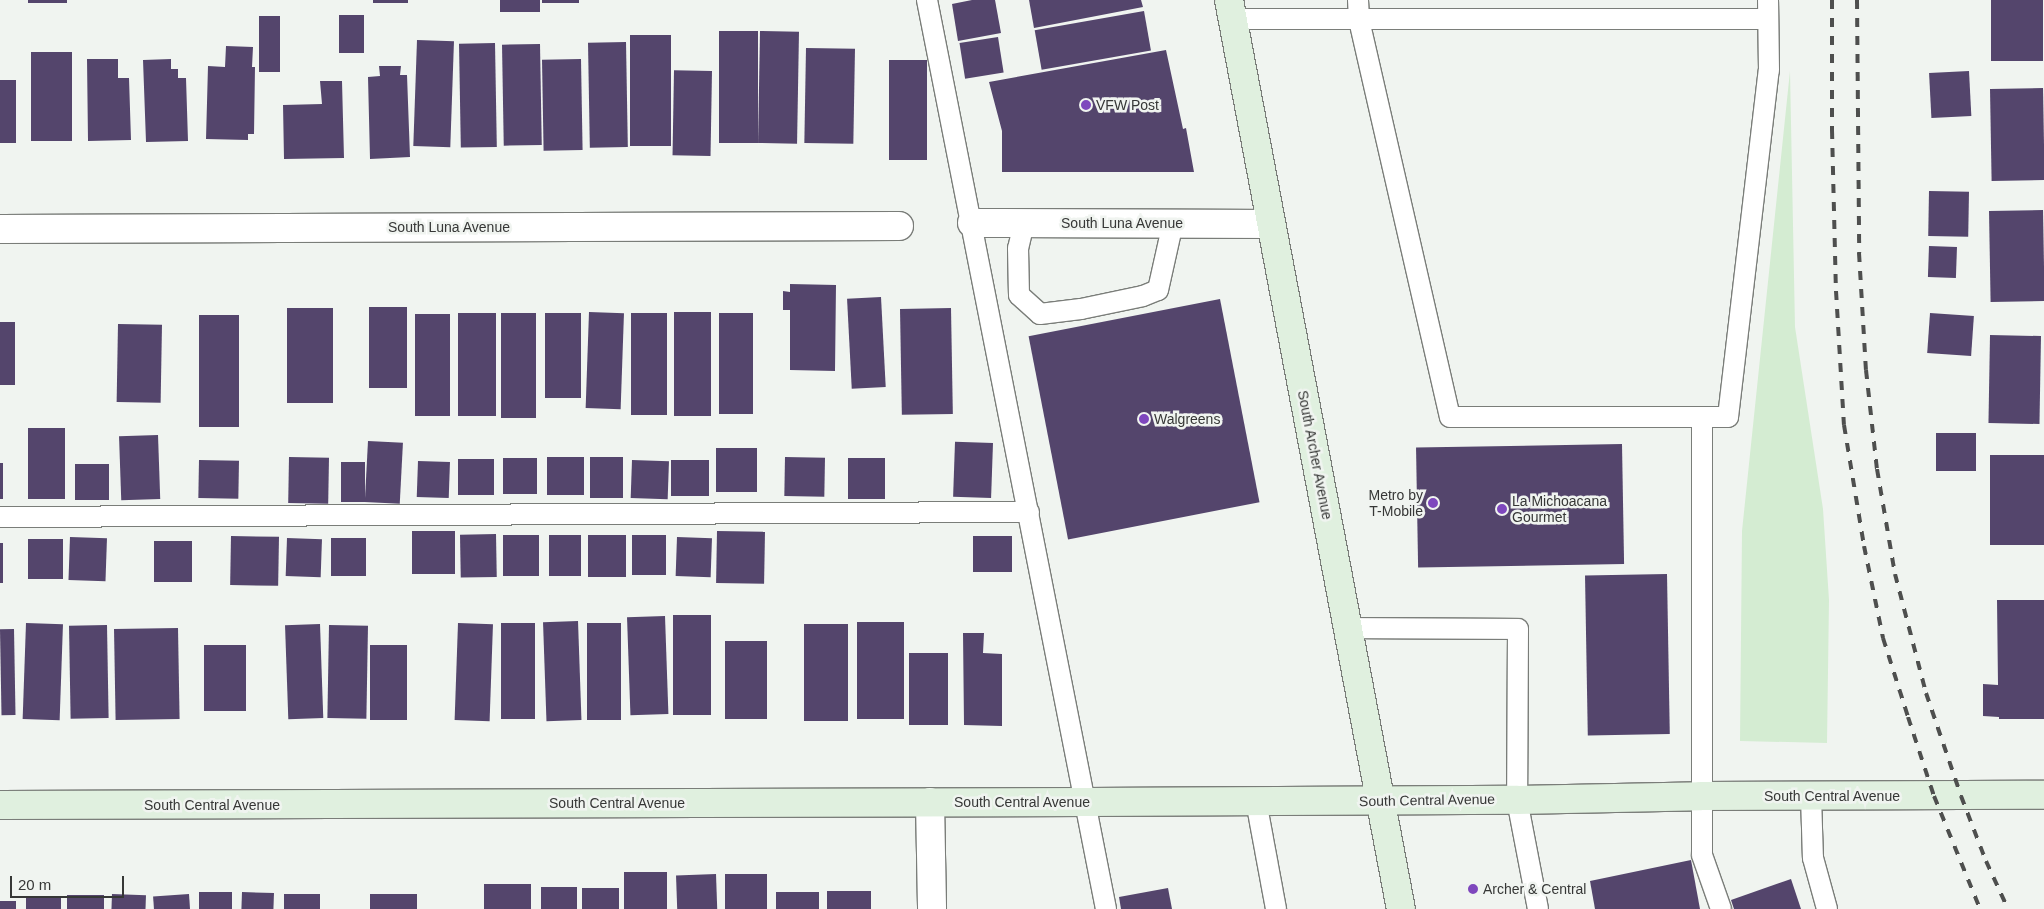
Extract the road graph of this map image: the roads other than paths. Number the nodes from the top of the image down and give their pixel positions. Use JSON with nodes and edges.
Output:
{"nodes":[{"id":1,"x":927,"y":0,"type":"edge"},
{"id":2,"x":1230,"y":10,"type":"edge"},
{"id":3,"x":1359,"y":10,"type":"edge"},
{"id":4,"x":1768,"y":10,"type":"edge"},
{"id":5,"x":1173,"y":222,"type":"junction"},
{"id":6,"x":972,"y":223,"type":"junction"},
{"id":7,"x":1024,"y":223,"type":"junction"},
{"id":8,"x":1272,"y":224,"type":"junction"},
{"id":9,"x":899,"y":226,"type":"dead end"},
{"id":10,"x":0,"y":229,"type":"edge"},
{"id":11,"x":1702,"y":417,"type":"junction"},
{"id":12,"x":1029,"y":512,"type":"junction"},
{"id":13,"x":0,"y":516,"type":"edge"},
{"id":14,"x":1348,"y":628,"type":"junction"},
{"id":15,"x":2044,"y":795,"type":"edge"},
{"id":16,"x":1702,"y":796,"type":"junction"},
{"id":17,"x":1812,"y":796,"type":"junction"},
{"id":18,"x":1517,"y":800,"type":"junction"},
{"id":19,"x":1256,"y":801,"type":"junction"},
{"id":20,"x":1381,"y":801,"type":"junction"},
{"id":21,"x":930,"y":802,"type":"junction"},
{"id":22,"x":1087,"y":802,"type":"junction"},
{"id":23,"x":0,"y":805,"type":"edge"},
{"id":24,"x":932,"y":909,"type":"edge"},
{"id":25,"x":1106,"y":909,"type":"edge"},
{"id":26,"x":1276,"y":909,"type":"edge"},
{"id":27,"x":1401,"y":909,"type":"edge"},
{"id":28,"x":1538,"y":909,"type":"edge"},
{"id":29,"x":1721,"y":909,"type":"edge"},
{"id":30,"x":1827,"y":909,"type":"edge"}],
"edges":[{"from":1,"to":6,"type":"lane"},
{"from":2,"to":3,"type":"lane"},
{"from":2,"to":8,"type":"main road","name":"South Archer Avenue"},
{"from":3,"to":4,"type":"lane"},
{"from":3,"to":11,"type":"lane"},
{"from":4,"to":11,"type":"lane"},
{"from":5,"to":7,"type":"street","name":"South Luna Avenue"},
{"from":5,"to":7,"type":"lane"},
{"from":5,"to":8,"type":"street","name":"South Luna Avenue"},
{"from":6,"to":7,"type":"street","name":"South Luna Avenue"},
{"from":6,"to":12,"type":"lane"},
{"from":8,"to":14,"type":"main road","name":"South Archer Avenue"},
{"from":9,"to":10,"type":"street","name":"South Luna Avenue"},
{"from":11,"to":16,"type":"lane"},
{"from":12,"to":13,"type":"lane"},
{"from":12,"to":22,"type":"lane"},
{"from":14,"to":18,"type":"lane"},
{"from":14,"to":20,"type":"main road","name":"South Archer Avenue"},
{"from":15,"to":17,"type":"main road","name":"South Central Avenue"},
{"from":16,"to":17,"type":"main road","name":"South Central Avenue"},
{"from":16,"to":18,"type":"main road","name":"South Central Avenue"},
{"from":16,"to":29,"type":"lane"},
{"from":17,"to":30,"type":"lane"},
{"from":18,"to":20,"type":"main road","name":"South Central Avenue"},
{"from":18,"to":28,"type":"lane"},
{"from":19,"to":20,"type":"main road","name":"South Central Avenue"},
{"from":19,"to":22,"type":"main road","name":"South Central Avenue"},
{"from":19,"to":26,"type":"lane"},
{"from":20,"to":27,"type":"main road","name":"South Archer Avenue"},
{"from":21,"to":22,"type":"main road","name":"South Central Avenue"},
{"from":21,"to":23,"type":"main road","name":"South Central Avenue"},
{"from":21,"to":24,"type":"street"},
{"from":22,"to":25,"type":"lane"}]}
